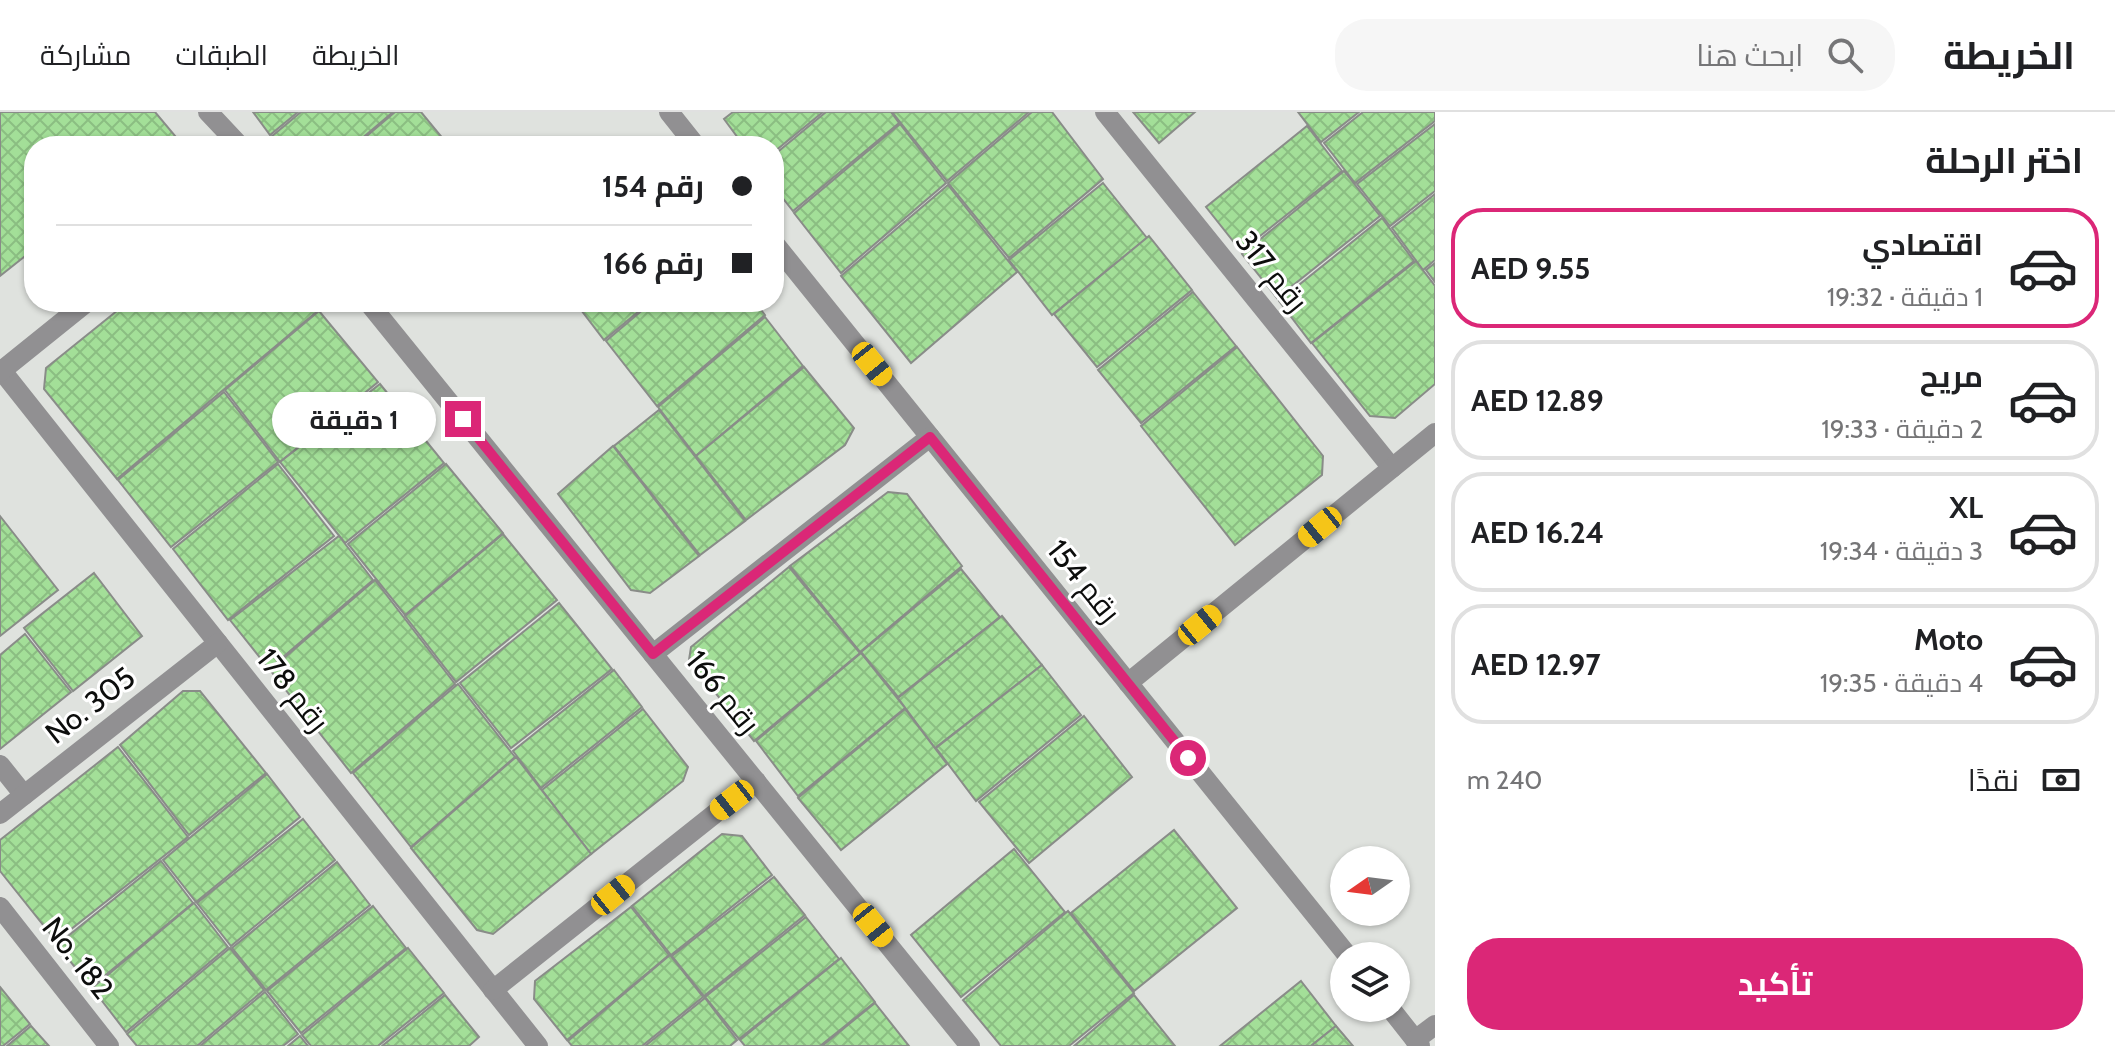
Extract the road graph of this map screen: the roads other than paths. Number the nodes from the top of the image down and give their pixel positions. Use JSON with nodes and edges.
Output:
{"nodes":[{"id":1,"x":208,"y":112,"type":"edge"},
{"id":2,"x":669,"y":112,"type":"edge"},
{"id":3,"x":1105,"y":112,"type":"edge"},
{"id":4,"x":231,"y":136,"type":"edge"},
{"id":5,"x":688,"y":136,"type":"edge"},
{"id":6,"x":784,"y":255,"type":"edge"},
{"id":7,"x":75,"y":312,"type":"edge"},
{"id":8,"x":376,"y":312,"type":"edge"},
{"id":9,"x":1,"y":372,"type":"edge"},
{"id":10,"x":1435,"y":433,"type":"edge"},
{"id":11,"x":930,"y":437,"type":"junction"},
{"id":12,"x":1392,"y":468,"type":"junction"},
{"id":13,"x":218,"y":643,"type":"junction"},
{"id":14,"x":653,"y":654,"type":"junction"},
{"id":15,"x":1128,"y":683,"type":"junction"},
{"id":16,"x":0,"y":765,"type":"edge"},
{"id":17,"x":756,"y":781,"type":"junction"},
{"id":18,"x":24,"y":795,"type":"junction"},
{"id":19,"x":0,"y":814,"type":"edge"},
{"id":20,"x":0,"y":907,"type":"edge"},
{"id":21,"x":1337,"y":942,"type":"edge"},
{"id":22,"x":493,"y":990,"type":"junction"},
{"id":23,"x":1401,"y":1022,"type":"edge"},
{"id":24,"x":1435,"y":1025,"type":"edge"},
{"id":25,"x":1418,"y":1043,"type":"edge"},
{"id":26,"x":109,"y":1046,"type":"edge"},
{"id":27,"x":538,"y":1046,"type":"edge"},
{"id":28,"x":970,"y":1046,"type":"edge"}],
"edges":[{"from":1,"to":4,"type":"street"},
{"from":2,"to":5,"type":"street"},
{"from":3,"to":12,"type":"street","name":"رقم 317"},
{"from":6,"to":11,"type":"street","name":"رقم 154"},
{"from":7,"to":9,"type":"street"},
{"from":8,"to":14,"type":"street","name":"رقم 166"},
{"from":9,"to":13,"type":"street","name":"رقم 178"},
{"from":10,"to":12,"type":"street"},
{"from":11,"to":14,"type":"street"},
{"from":11,"to":15,"type":"street","name":"رقم 154"},
{"from":12,"to":15,"type":"street"},
{"from":13,"to":18,"type":"street","name":"No. 305"},
{"from":13,"to":22,"type":"street","name":"رقم 178"},
{"from":14,"to":17,"type":"street","name":"رقم 166"},
{"from":15,"to":21,"type":"street","name":"رقم 154"},
{"from":16,"to":18,"type":"street"},
{"from":17,"to":22,"type":"street"},
{"from":17,"to":28,"type":"street","name":"رقم 166"},
{"from":18,"to":19,"type":"street","name":"No. 305"},
{"from":20,"to":26,"type":"street","name":"No. 182"},
{"from":22,"to":27,"type":"street","name":"رقم 178"},
{"from":23,"to":25,"type":"street"},
{"from":24,"to":25,"type":"street"}]}
